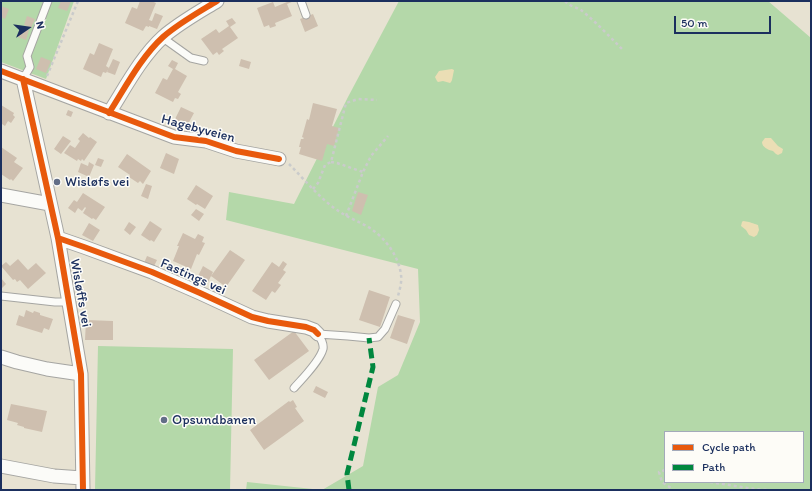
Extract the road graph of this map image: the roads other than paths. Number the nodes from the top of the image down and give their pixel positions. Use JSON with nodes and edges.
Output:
{"nodes":[{"id":1,"x":48,"y":1,"type":"edge"},
{"id":2,"x":217,"y":1,"type":"edge"},
{"id":3,"x":301,"y":1,"type":"edge"},
{"id":4,"x":306,"y":14,"type":"dead end"},
{"id":5,"x":163,"y":38,"type":"junction"},
{"id":6,"x":204,"y":61,"type":"dead end"},
{"id":7,"x":1,"y":71,"type":"edge"},
{"id":8,"x":23,"y":79,"type":"junction"},
{"id":9,"x":109,"y":113,"type":"junction"},
{"id":10,"x":279,"y":159,"type":"road end"},
{"id":11,"x":1,"y":195,"type":"edge"},
{"id":12,"x":50,"y":204,"type":"junction"},
{"id":13,"x":58,"y":238,"type":"junction"},
{"id":14,"x":1,"y":296,"type":"edge"},
{"id":15,"x":69,"y":302,"type":"junction"},
{"id":16,"x":396,"y":304,"type":"road end"},
{"id":17,"x":318,"y":334,"type":"junction"},
{"id":18,"x":1,"y":357,"type":"edge"},
{"id":19,"x":81,"y":374,"type":"junction"},
{"id":20,"x":294,"y":388,"type":"dead end"},
{"id":21,"x":1,"y":466,"type":"edge"},
{"id":22,"x":83,"y":484,"type":"edge"}],
"edges":[{"from":1,"to":8,"type":"lane"},
{"from":2,"to":5,"type":"street"},
{"from":3,"to":4,"type":"lane"},
{"from":5,"to":6,"type":"lane"},
{"from":5,"to":9,"type":"street"},
{"from":7,"to":8,"type":"street","name":"Hagebyveien"},
{"from":8,"to":9,"type":"street","name":"Hagebyveien"},
{"from":8,"to":12,"type":"street","name":"Wisløffs vei"},
{"from":9,"to":10,"type":"street","name":"Hagebyveien"},
{"from":11,"to":12,"type":"street"},
{"from":12,"to":13,"type":"street","name":"Wisløffs vei"},
{"from":13,"to":15,"type":"street","name":"Wisløffs vei"},
{"from":13,"to":17,"type":"street","name":"Fastings vei"},
{"from":14,"to":15,"type":"lane"},
{"from":15,"to":19,"type":"street","name":"Wisløffs vei"},
{"from":16,"to":17,"type":"lane"},
{"from":17,"to":20,"type":"lane"},
{"from":18,"to":19,"type":"street"},
{"from":19,"to":22,"type":"street","name":"Wisløffs vei"},
{"from":21,"to":22,"type":"street"}]}
